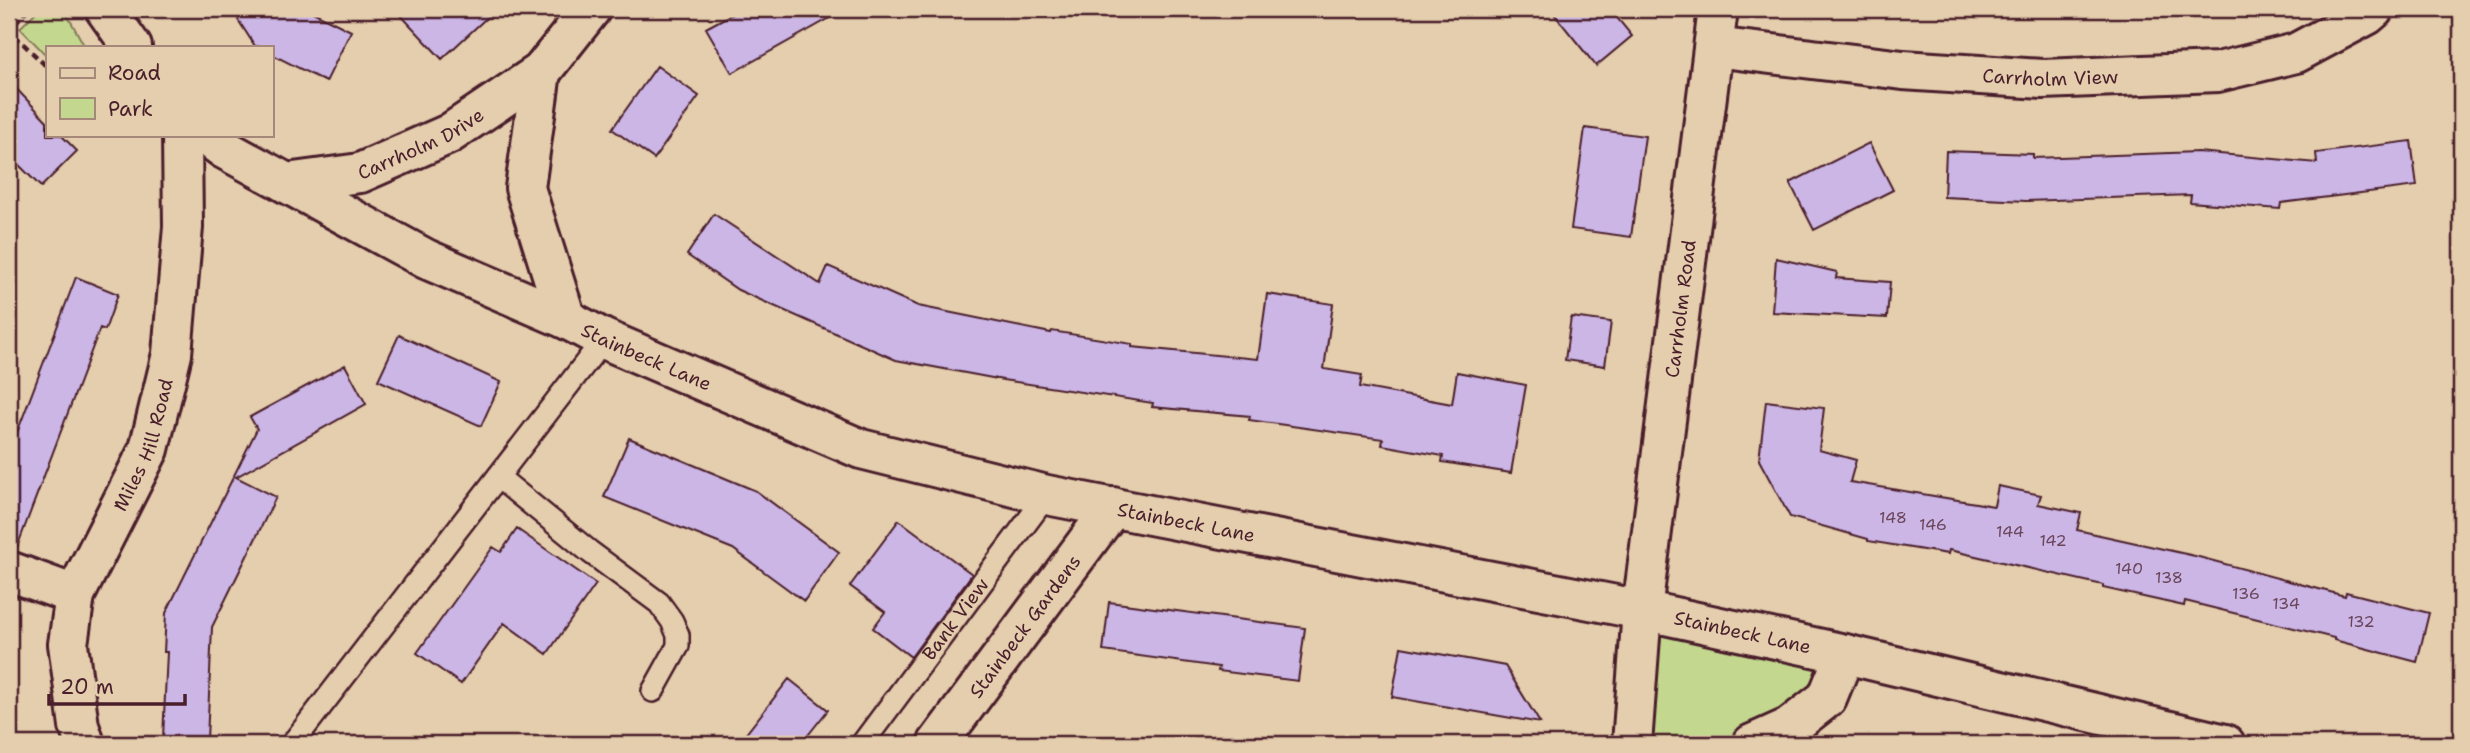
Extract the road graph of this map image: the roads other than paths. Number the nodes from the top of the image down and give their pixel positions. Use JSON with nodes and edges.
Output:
{"nodes":[{"id":1,"x":105,"y":9,"type":"edge"},
{"id":2,"x":591,"y":9,"type":"edge"},
{"id":3,"x":1718,"y":9,"type":"edge"},
{"id":4,"x":2374,"y":9,"type":"edge"},
{"id":5,"x":131,"y":46,"type":"edge"},
{"id":6,"x":1714,"y":47,"type":"junction"},
{"id":7,"x":541,"y":72,"type":"junction"},
{"id":8,"x":182,"y":136,"type":"edge"},
{"id":9,"x":206,"y":136,"type":"edge"},
{"id":10,"x":286,"y":183,"type":"junction"},
{"id":11,"x":566,"y":319,"type":"junction"},
{"id":12,"x":604,"y":339,"type":"junction"},
{"id":13,"x":498,"y":477,"type":"junction"},
{"id":14,"x":1047,"y":495,"type":"junction"},
{"id":15,"x":1113,"y":507,"type":"junction"},
{"id":16,"x":9,"y":571,"type":"edge"},
{"id":17,"x":75,"y":595,"type":"junction"},
{"id":18,"x":1642,"y":610,"type":"junction"},
{"id":19,"x":1845,"y":654,"type":"junction"},
{"id":20,"x":653,"y":691,"type":"dead end"},
{"id":21,"x":1789,"y":736,"type":"edge"},
{"id":22,"x":85,"y":744,"type":"edge"},
{"id":23,"x":292,"y":744,"type":"edge"},
{"id":24,"x":862,"y":744,"type":"edge"},
{"id":25,"x":937,"y":744,"type":"edge"},
{"id":26,"x":1632,"y":744,"type":"edge"},
{"id":27,"x":1752,"y":744,"type":"edge"},
{"id":28,"x":2225,"y":744,"type":"edge"}],
"edges":[{"from":1,"to":5,"type":"street"},
{"from":2,"to":7,"type":"street","name":"Carrholm Drive"},
{"from":3,"to":6,"type":"street","name":"Carrholm Road"},
{"from":4,"to":6,"type":"street","name":"Carrholm View"},
{"from":6,"to":18,"type":"street","name":"Carrholm Road"},
{"from":7,"to":10,"type":"street","name":"Carrholm Drive"},
{"from":7,"to":11,"type":"street"},
{"from":8,"to":17,"type":"street","name":"Miles Hill Road"},
{"from":9,"to":10,"type":"street","name":"Stainbeck Lane"},
{"from":10,"to":11,"type":"street","name":"Stainbeck Lane"},
{"from":11,"to":12,"type":"street","name":"Stainbeck Lane"},
{"from":12,"to":13,"type":"lane"},
{"from":12,"to":14,"type":"street","name":"Stainbeck Lane"},
{"from":13,"to":20,"type":"lane"},
{"from":13,"to":23,"type":"lane"},
{"from":14,"to":15,"type":"street","name":"Stainbeck Lane"},
{"from":14,"to":24,"type":"lane","name":"Bank View"},
{"from":15,"to":18,"type":"street","name":"Stainbeck Lane"},
{"from":15,"to":25,"type":"street","name":"Stainbeck Gardens"},
{"from":16,"to":17,"type":"street"},
{"from":17,"to":22,"type":"street","name":"Miles Hill Road"},
{"from":18,"to":19,"type":"street","name":"Stainbeck Lane"},
{"from":18,"to":26,"type":"street","name":"Carrholm Road"},
{"from":19,"to":21,"type":"street"},
{"from":19,"to":28,"type":"street","name":"Stainbeck Lane"},
{"from":21,"to":27,"type":"street"}]}
